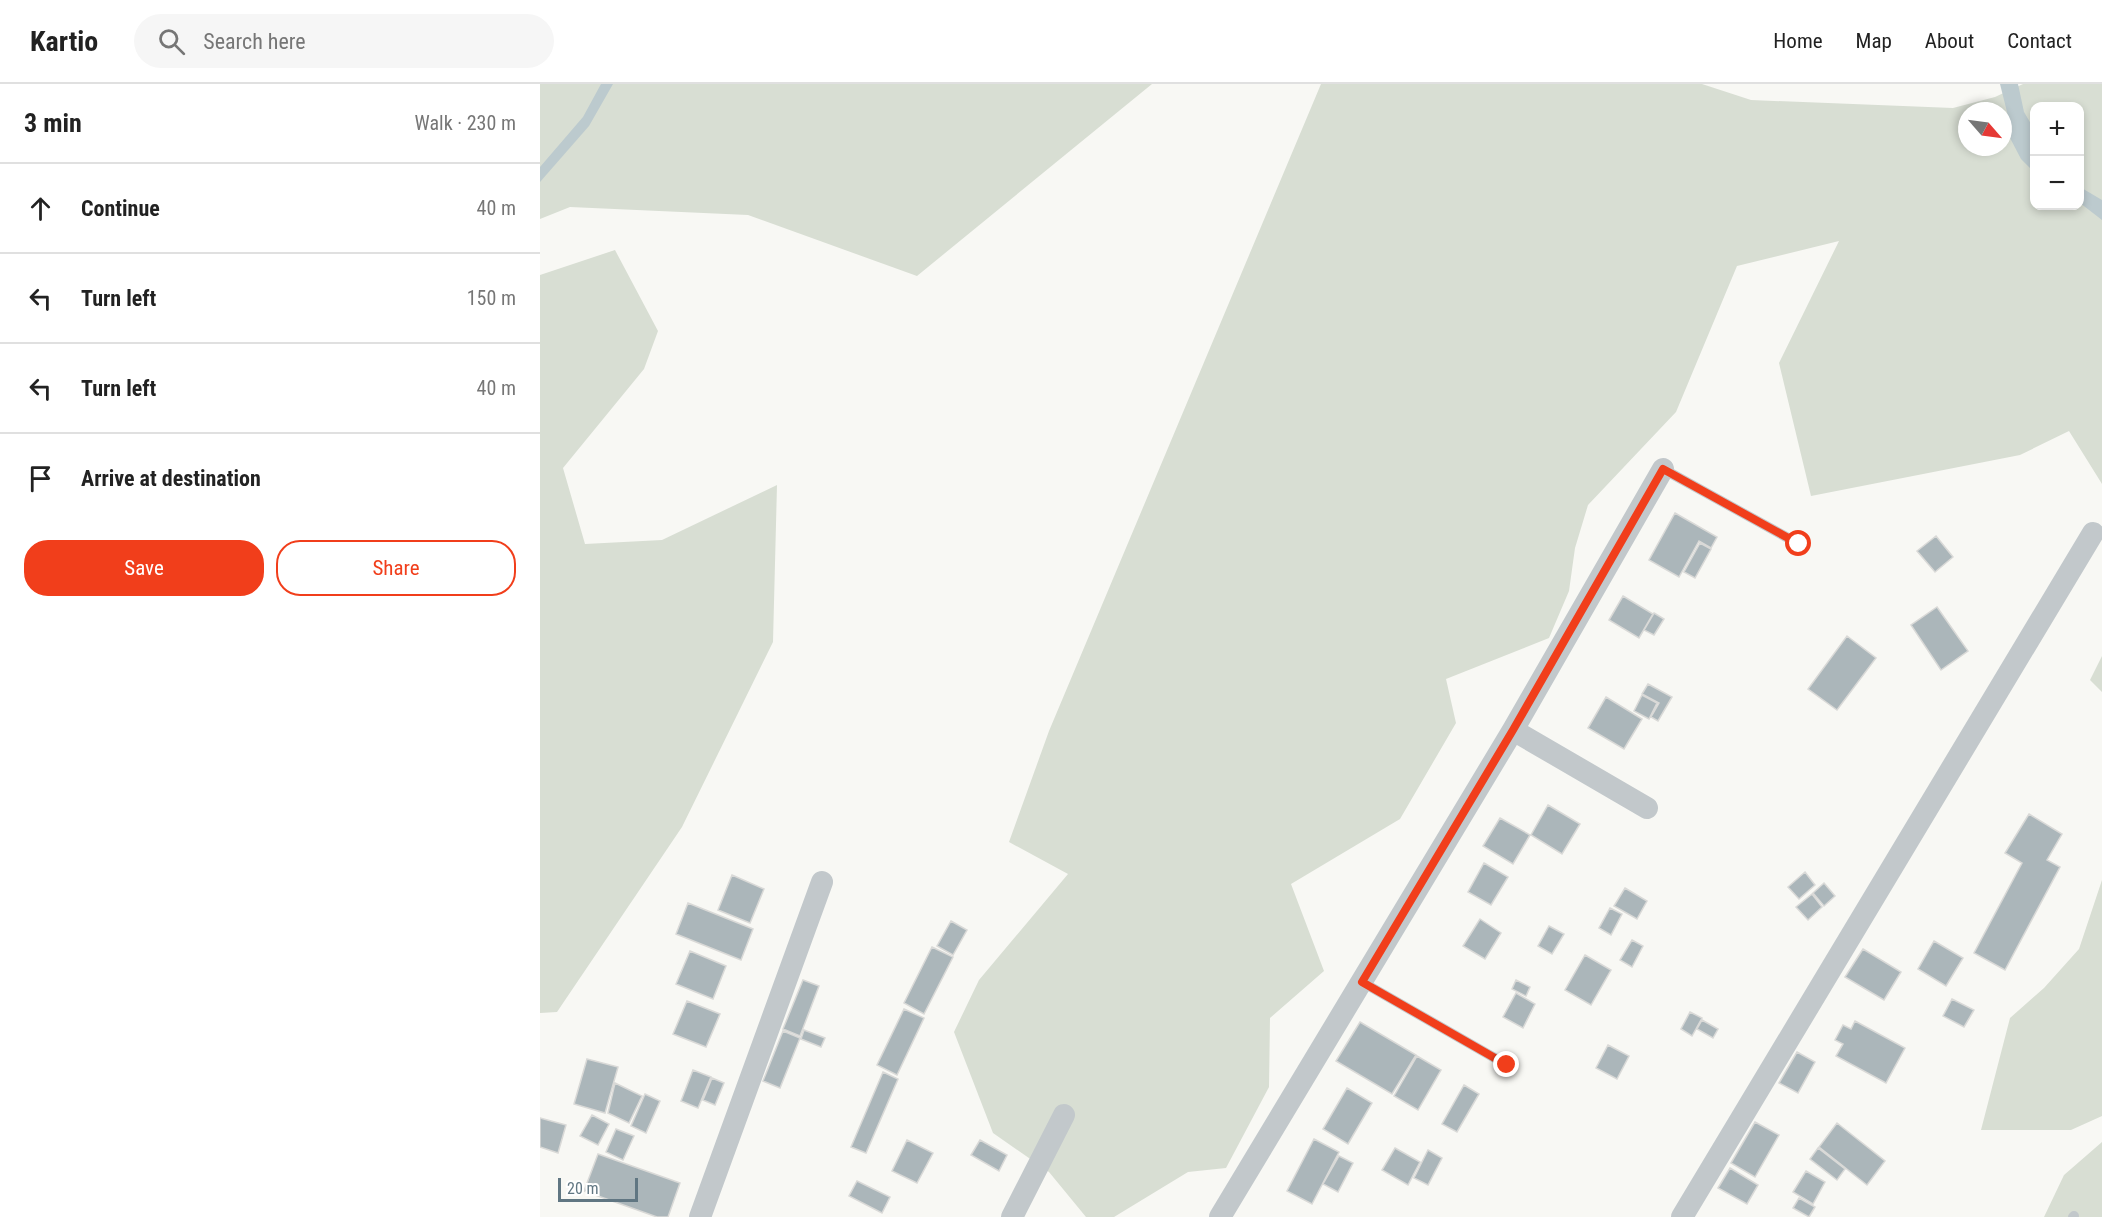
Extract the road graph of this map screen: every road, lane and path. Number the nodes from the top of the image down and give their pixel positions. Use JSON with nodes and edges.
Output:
{"nodes":[{"id":1,"x":1663,"y":469,"type":"joint"},
{"id":2,"x":2093,"y":533,"type":"dead end"},
{"id":3,"x":1799,"y":544,"type":"dead end"},
{"id":4,"x":1513,"y":730,"type":"junction"},
{"id":5,"x":1647,"y":808,"type":"dead end"},
{"id":6,"x":822,"y":882,"type":"dead end"},
{"id":7,"x":1362,"y":982,"type":"junction"},
{"id":8,"x":1507,"y":1065,"type":"dead end"},
{"id":9,"x":1064,"y":1114,"type":"dead end"},
{"id":10,"x":700,"y":1217,"type":"edge"},
{"id":11,"x":1012,"y":1217,"type":"edge"},
{"id":12,"x":1220,"y":1217,"type":"edge"},
{"id":13,"x":1682,"y":1217,"type":"edge"}],
"edges":[{"from":1,"to":3,"type":"lane"},
{"from":1,"to":4,"type":"street"},
{"from":2,"to":13,"type":"street"},
{"from":4,"to":5,"type":"street"},
{"from":4,"to":7,"type":"street"},
{"from":6,"to":10,"type":"street"},
{"from":7,"to":8,"type":"lane"},
{"from":7,"to":12,"type":"street"},
{"from":9,"to":11,"type":"street"}]}
